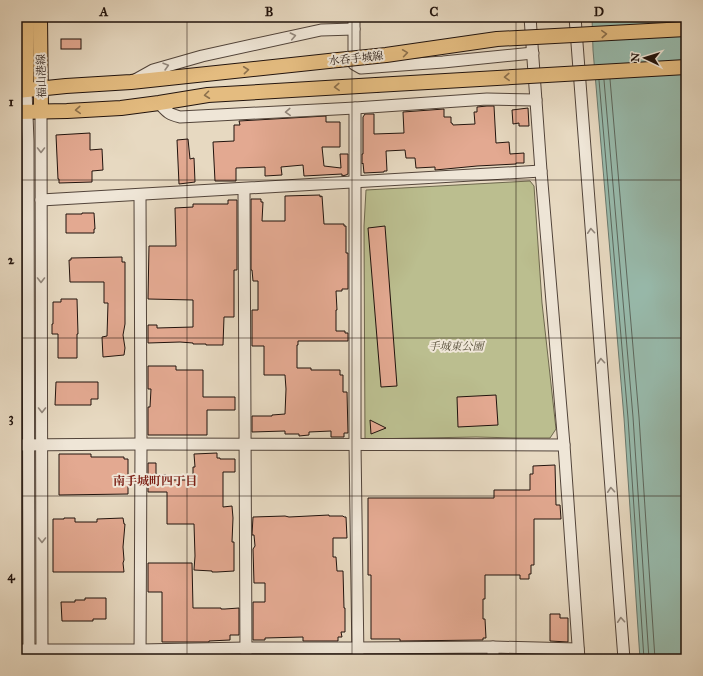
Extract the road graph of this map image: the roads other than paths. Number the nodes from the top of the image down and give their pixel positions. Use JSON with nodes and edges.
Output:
{"nodes":[{"id":1,"x":27,"y":17,"type":"edge"},
{"id":2,"x":40,"y":17,"type":"edge"},
{"id":3,"x":354,"y":17,"type":"edge"},
{"id":4,"x":530,"y":17,"type":"edge"},
{"id":5,"x":575,"y":17,"type":"edge"},
{"id":6,"x":354,"y":29,"type":"junction"},
{"id":7,"x":686,"y":29,"type":"edge"},
{"id":8,"x":533,"y":53,"type":"junction"},
{"id":9,"x":686,"y":67,"type":"edge"},
{"id":10,"x":130,"y":82,"type":"junction"},
{"id":11,"x":42,"y":88,"type":"junction"},
{"id":12,"x":22,"y":91,"type":"edge"},
{"id":13,"x":536,"y":100,"type":"junction"},
{"id":14,"x":159,"y":103,"type":"junction"},
{"id":15,"x":355,"y":108,"type":"junction"},
{"id":16,"x":41,"y":111,"type":"junction"},
{"id":17,"x":22,"y":112,"type":"edge"},
{"id":18,"x":540,"y":171,"type":"junction"},
{"id":19,"x":355,"y":182,"type":"junction"},
{"id":20,"x":244,"y":188,"type":"junction"},
{"id":21,"x":140,"y":194,"type":"junction"},
{"id":22,"x":22,"y":200,"type":"edge"},
{"id":23,"x":41,"y":200,"type":"junction"},
{"id":24,"x":140,"y":444,"type":"junction"},
{"id":25,"x":245,"y":444,"type":"junction"},
{"id":26,"x":355,"y":444,"type":"junction"},
{"id":27,"x":564,"y":444,"type":"junction"},
{"id":28,"x":17,"y":445,"type":"edge"},
{"id":29,"x":29,"y":445,"type":"junction"},
{"id":30,"x":42,"y":445,"type":"junction"},
{"id":31,"x":493,"y":647,"type":"junction"},
{"id":32,"x":17,"y":650,"type":"edge"},
{"id":33,"x":246,"y":653,"type":"edge"},
{"id":34,"x":358,"y":654,"type":"edge"},
{"id":35,"x":578,"y":654,"type":"edge"},
{"id":36,"x":29,"y":655,"type":"edge"},
{"id":37,"x":42,"y":655,"type":"edge"},
{"id":38,"x":140,"y":655,"type":"edge"},
{"id":39,"x":493,"y":659,"type":"edge"},
{"id":40,"x":624,"y":659,"type":"edge"}],
"edges":[{"from":1,"to":12,"type":"main road","name":"福山港線"},
{"from":2,"to":11,"type":"main road","name":"福山港線"},
{"from":3,"to":6,"type":"street"},
{"from":4,"to":8,"type":"street"},
{"from":40,"to":5,"type":"street","one_way":true},
{"from":6,"to":8,"type":"street"},
{"from":10,"to":6,"type":"street","one_way":true},
{"from":10,"to":7,"type":"main road","name":"水呑手城線","one_way":true,"bridge":true},
{"from":8,"to":13,"type":"street"},
{"from":9,"to":14,"type":"main road","one_way":true,"bridge":true},
{"from":10,"to":11,"type":"main road","name":"水呑手城線"},
{"from":11,"to":12,"type":"main road","name":"水呑手城線"},
{"from":11,"to":16,"type":"main road","name":"福山港線"},
{"from":12,"to":17,"type":"street"},
{"from":13,"to":15,"type":"street"},
{"from":13,"to":18,"type":"street"},
{"from":15,"to":14,"type":"street","one_way":true},
{"from":14,"to":16,"type":"main road","one_way":true},
{"from":15,"to":19,"type":"street"},
{"from":16,"to":17,"type":"main road","name":"福山港線"},
{"from":16,"to":23,"type":"street","one_way":true},
{"from":17,"to":22,"type":"street"},
{"from":18,"to":19,"type":"street"},
{"from":18,"to":27,"type":"street"},
{"from":19,"to":20,"type":"street"},
{"from":19,"to":26,"type":"street"},
{"from":20,"to":21,"type":"street"},
{"from":20,"to":25,"type":"street"},
{"from":21,"to":23,"type":"street"},
{"from":21,"to":24,"type":"street"},
{"from":22,"to":29,"type":"street"},
{"from":23,"to":30,"type":"street","one_way":true},
{"from":24,"to":25,"type":"street"},
{"from":24,"to":30,"type":"street"},
{"from":24,"to":38,"type":"street"},
{"from":25,"to":26,"type":"street"},
{"from":25,"to":33,"type":"street"},
{"from":26,"to":27,"type":"street"},
{"from":26,"to":34,"type":"street"},
{"from":27,"to":35,"type":"street"},
{"from":28,"to":29,"type":"street"},
{"from":29,"to":30,"type":"street"},
{"from":29,"to":36,"type":"street"},
{"from":30,"to":37,"type":"street","one_way":true},
{"from":31,"to":34,"type":"street"},
{"from":31,"to":35,"type":"street"},
{"from":31,"to":39,"type":"street"},
{"from":32,"to":36,"type":"street"},
{"from":33,"to":34,"type":"street"},
{"from":33,"to":38,"type":"street"},
{"from":36,"to":37,"type":"street"},
{"from":37,"to":38,"type":"street"}]}
